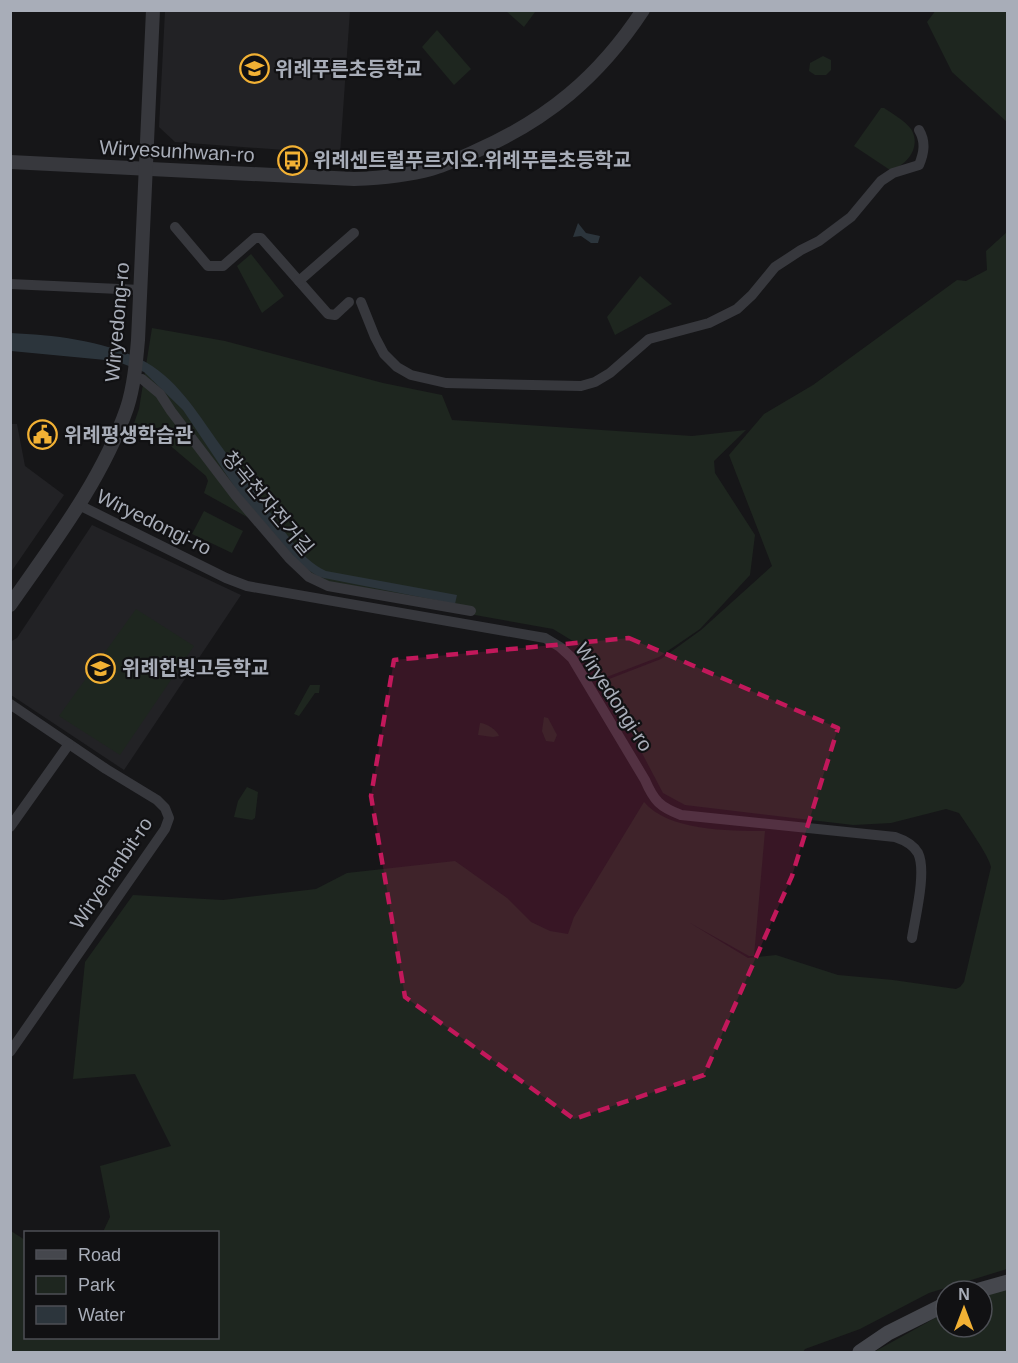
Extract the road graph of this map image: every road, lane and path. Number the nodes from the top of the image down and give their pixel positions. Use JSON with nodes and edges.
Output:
{"nodes":[{"id":1,"x":153,"y":10,"type":"edge"},
{"id":2,"x":643,"y":10,"type":"edge"},
{"id":3,"x":919,"y":130,"type":"dead end"},
{"id":4,"x":10,"y":162,"type":"edge"},
{"id":5,"x":146,"y":169,"type":"junction"},
{"id":6,"x":175,"y":227,"type":"dead end"},
{"id":7,"x":354,"y":233,"type":"dead end"},
{"id":8,"x":298,"y":281,"type":"junction"},
{"id":9,"x":10,"y":285,"type":"edge"},
{"id":10,"x":141,"y":290,"type":"junction"},
{"id":11,"x":349,"y":302,"type":"dead end"},
{"id":12,"x":361,"y":302,"type":"dead end"},
{"id":13,"x":142,"y":379,"type":"dead end"},
{"id":14,"x":79,"y":505,"type":"junction"},
{"id":15,"x":10,"y":605,"type":"edge"},
{"id":16,"x":471,"y":611,"type":"dead end"},
{"id":17,"x":10,"y":704,"type":"edge"},
{"id":18,"x":69,"y":744,"type":"junction"},
{"id":19,"x":10,"y":827,"type":"edge"},
{"id":20,"x":912,"y":938,"type":"dead end"},
{"id":21,"x":10,"y":1052,"type":"edge"},
{"id":22,"x":934,"y":1310,"type":"edge"},
{"id":23,"x":860,"y":1353,"type":"edge"}],
"edges":[{"from":1,"to":5,"type":"street","name":"Wiryedong-ro"},
{"from":2,"to":5,"type":"street","name":"Wiryesunhwan-ro"},
{"from":3,"to":12,"type":"street"},
{"from":4,"to":5,"type":"street","name":"Wiryesunhwan-ro"},
{"from":5,"to":10,"type":"street","name":"Wiryedong-ro"},
{"from":6,"to":8,"type":"street"},
{"from":7,"to":8,"type":"street"},
{"from":8,"to":11,"type":"street"},
{"from":9,"to":10,"type":"street"},
{"from":10,"to":14,"type":"street","name":"Wiryedong-ro"},
{"from":13,"to":16,"type":"street","name":"창곡천자전거길"},
{"from":14,"to":15,"type":"street","name":"Wiryedong-ro"},
{"from":14,"to":20,"type":"street","name":"Wiryedongi-ro"},
{"from":17,"to":18,"type":"street","name":"Wiryehanbit-ro"},
{"from":18,"to":19,"type":"street"},
{"from":18,"to":21,"type":"street","name":"Wiryehanbit-ro"},
{"from":22,"to":23,"type":"main road"}]}
